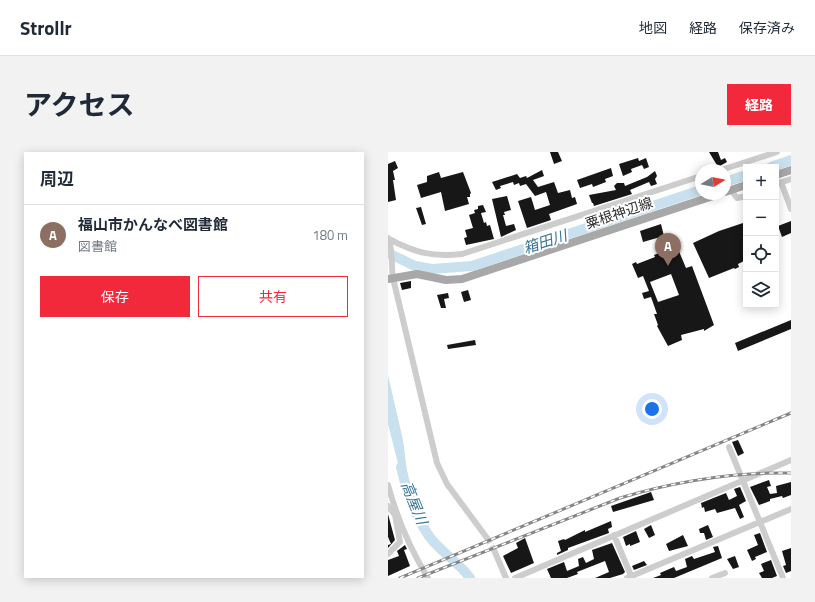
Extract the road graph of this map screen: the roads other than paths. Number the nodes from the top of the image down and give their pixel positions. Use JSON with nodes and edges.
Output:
{"nodes":[{"id":1,"x":750,"y":152,"type":"edge"},
{"id":2,"x":777,"y":152,"type":"edge"},
{"id":3,"x":753,"y":159,"type":"junction"},
{"id":4,"x":731,"y":167,"type":"edge"},
{"id":5,"x":791,"y":170,"type":"edge"},
{"id":6,"x":695,"y":178,"type":"edge"},
{"id":7,"x":779,"y":179,"type":"edge"},
{"id":8,"x":791,"y":179,"type":"edge"},
{"id":9,"x":779,"y":180,"type":"edge"},
{"id":10,"x":779,"y":182,"type":"edge"},
{"id":11,"x":743,"y":186,"type":"edge"},
{"id":12,"x":731,"y":190,"type":"edge"},
{"id":13,"x":731,"y":193,"type":"edge"},
{"id":14,"x":743,"y":197,"type":"edge"},
{"id":15,"x":701,"y":200,"type":"edge"},
{"id":16,"x":791,"y":209,"type":"edge"},
{"id":17,"x":389,"y":240,"type":"edge"},
{"id":18,"x":390,"y":279,"type":"edge"},
{"id":19,"x":729,"y":447,"type":"dead end"},
{"id":20,"x":791,"y":460,"type":"edge"},
{"id":21,"x":743,"y":480,"type":"junction"},
{"id":22,"x":388,"y":485,"type":"edge"},
{"id":23,"x":388,"y":506,"type":"edge"},
{"id":24,"x":791,"y":509,"type":"edge"},
{"id":25,"x":760,"y":522,"type":"junction"},
{"id":26,"x":614,"y":535,"type":"junction"},
{"id":27,"x":487,"y":538,"type":"tunnel mouth"},
{"id":28,"x":494,"y":550,"type":"tunnel mouth"},
{"id":29,"x":388,"y":553,"type":"edge"},
{"id":30,"x":725,"y":573,"type":"dead end"},
{"id":31,"x":630,"y":577,"type":"edge"},
{"id":32,"x":428,"y":578,"type":"edge"},
{"id":33,"x":506,"y":578,"type":"edge"},
{"id":34,"x":515,"y":578,"type":"edge"},
{"id":35,"x":712,"y":578,"type":"edge"},
{"id":36,"x":783,"y":578,"type":"edge"}],
"edges":[{"from":1,"to":3,"type":"street"},
{"from":2,"to":3,"type":"street"},
{"from":3,"to":4,"type":"street"},
{"from":5,"to":7,"type":"main road"},
{"from":6,"to":17,"type":"street"},
{"from":8,"to":9,"type":"street"},
{"from":10,"to":16,"type":"street"},
{"from":11,"to":12,"type":"main road"},
{"from":13,"to":14,"type":"street"},
{"from":15,"to":18,"type":"main road","name":"粟根神辺線"},
{"from":17,"to":18,"type":"street"},
{"from":18,"to":27,"type":"street"},
{"from":19,"to":21,"type":"street"},
{"from":20,"to":21,"type":"street"},
{"from":21,"to":25,"type":"street"},
{"from":21,"to":26,"type":"street"},
{"from":22,"to":32,"type":"street"},
{"from":23,"to":29,"type":"street"},
{"from":24,"to":25,"type":"street"},
{"from":25,"to":31,"type":"street"},
{"from":25,"to":36,"type":"street"},
{"from":26,"to":31,"type":"street"},
{"from":26,"to":34,"type":"street"},
{"from":28,"to":33,"type":"street"},
{"from":30,"to":35,"type":"street"}]}
